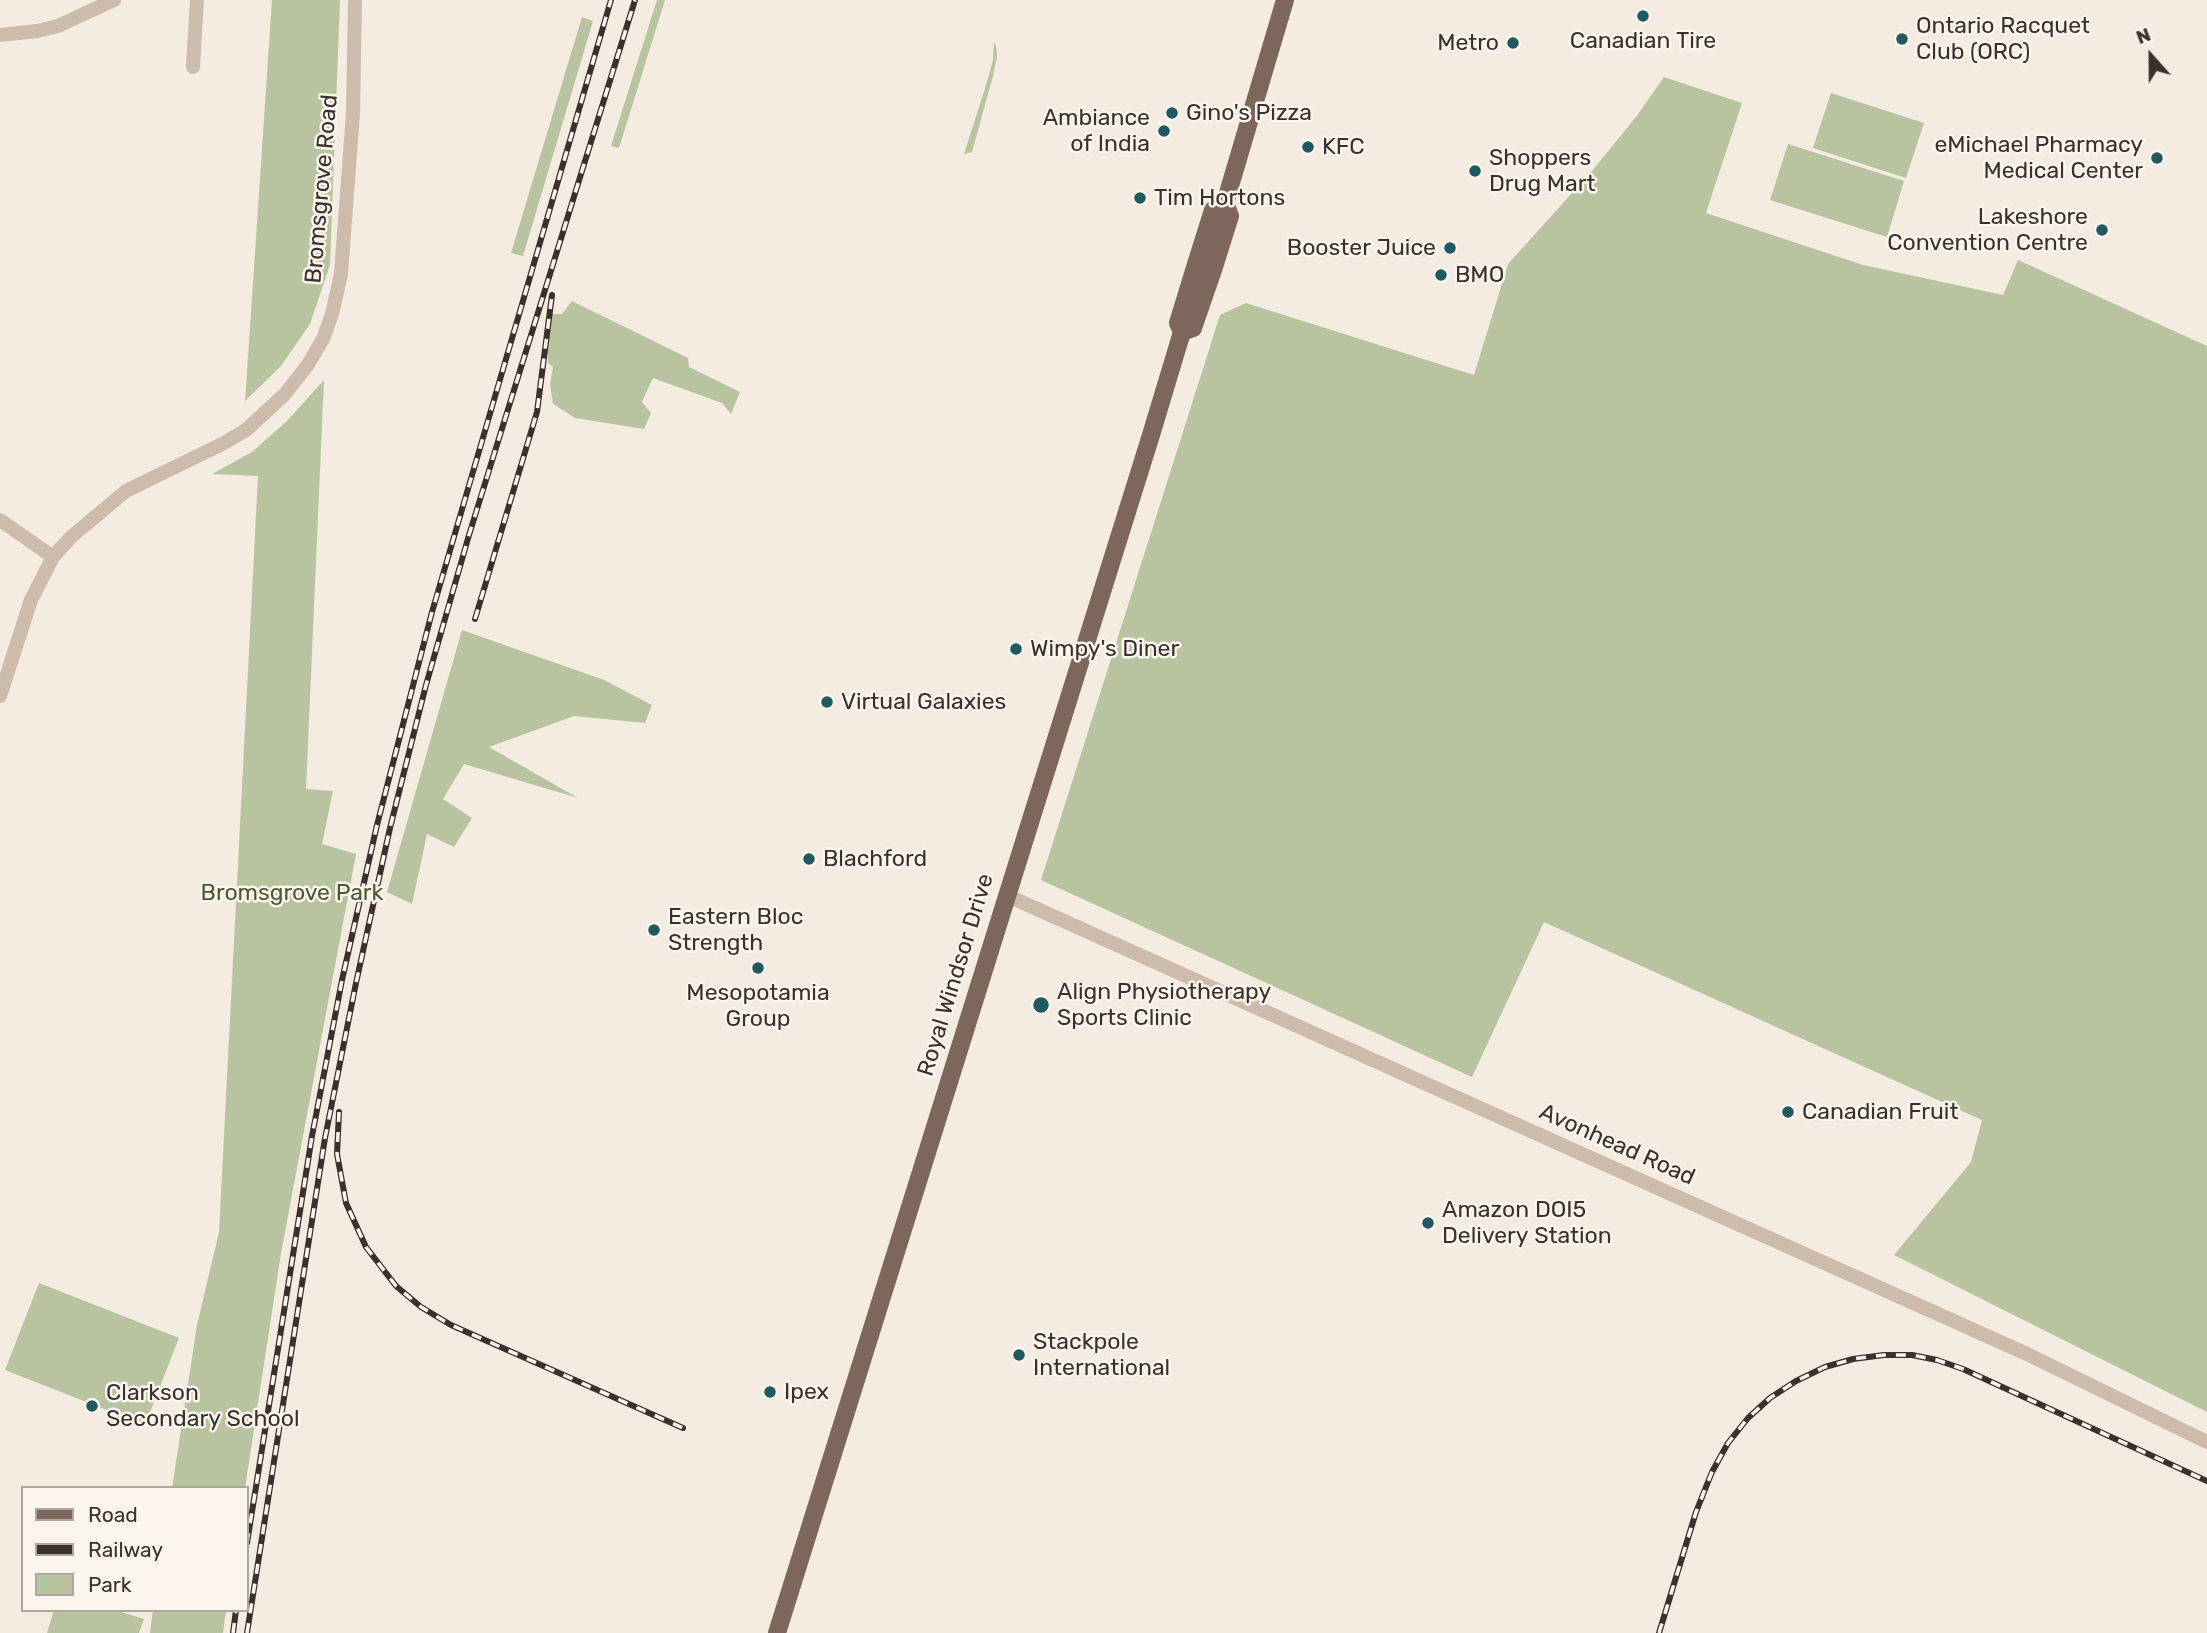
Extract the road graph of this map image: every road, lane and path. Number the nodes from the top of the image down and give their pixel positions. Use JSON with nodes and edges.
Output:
{"nodes":[{"id":1,"x":114,"y":0,"type":"edge"},
{"id":2,"x":197,"y":0,"type":"edge"},
{"id":3,"x":355,"y":0,"type":"edge"},
{"id":4,"x":1284,"y":0,"type":"edge"},
{"id":5,"x":0,"y":35,"type":"edge"},
{"id":6,"x":193,"y":67,"type":"dead end"},
{"id":7,"x":0,"y":520,"type":"edge"},
{"id":8,"x":53,"y":557,"type":"junction"},
{"id":9,"x":0,"y":696,"type":"edge"},
{"id":10,"x":1006,"y":895,"type":"junction"},
{"id":11,"x":2207,"y":1442,"type":"edge"},
{"id":12,"x":777,"y":1633,"type":"edge"}],
"edges":[{"from":1,"to":5,"type":"street"},
{"from":2,"to":6,"type":"street"},
{"from":3,"to":8,"type":"street","name":"Bromsgrove Road"},
{"from":4,"to":10,"type":"main road","name":"Royal Windsor Drive"},
{"from":7,"to":8,"type":"street"},
{"from":8,"to":9,"type":"street","name":"Bromsgrove Road"},
{"from":10,"to":11,"type":"street","name":"Avonhead Road"},
{"from":10,"to":12,"type":"main road","name":"Royal Windsor Drive"}]}
